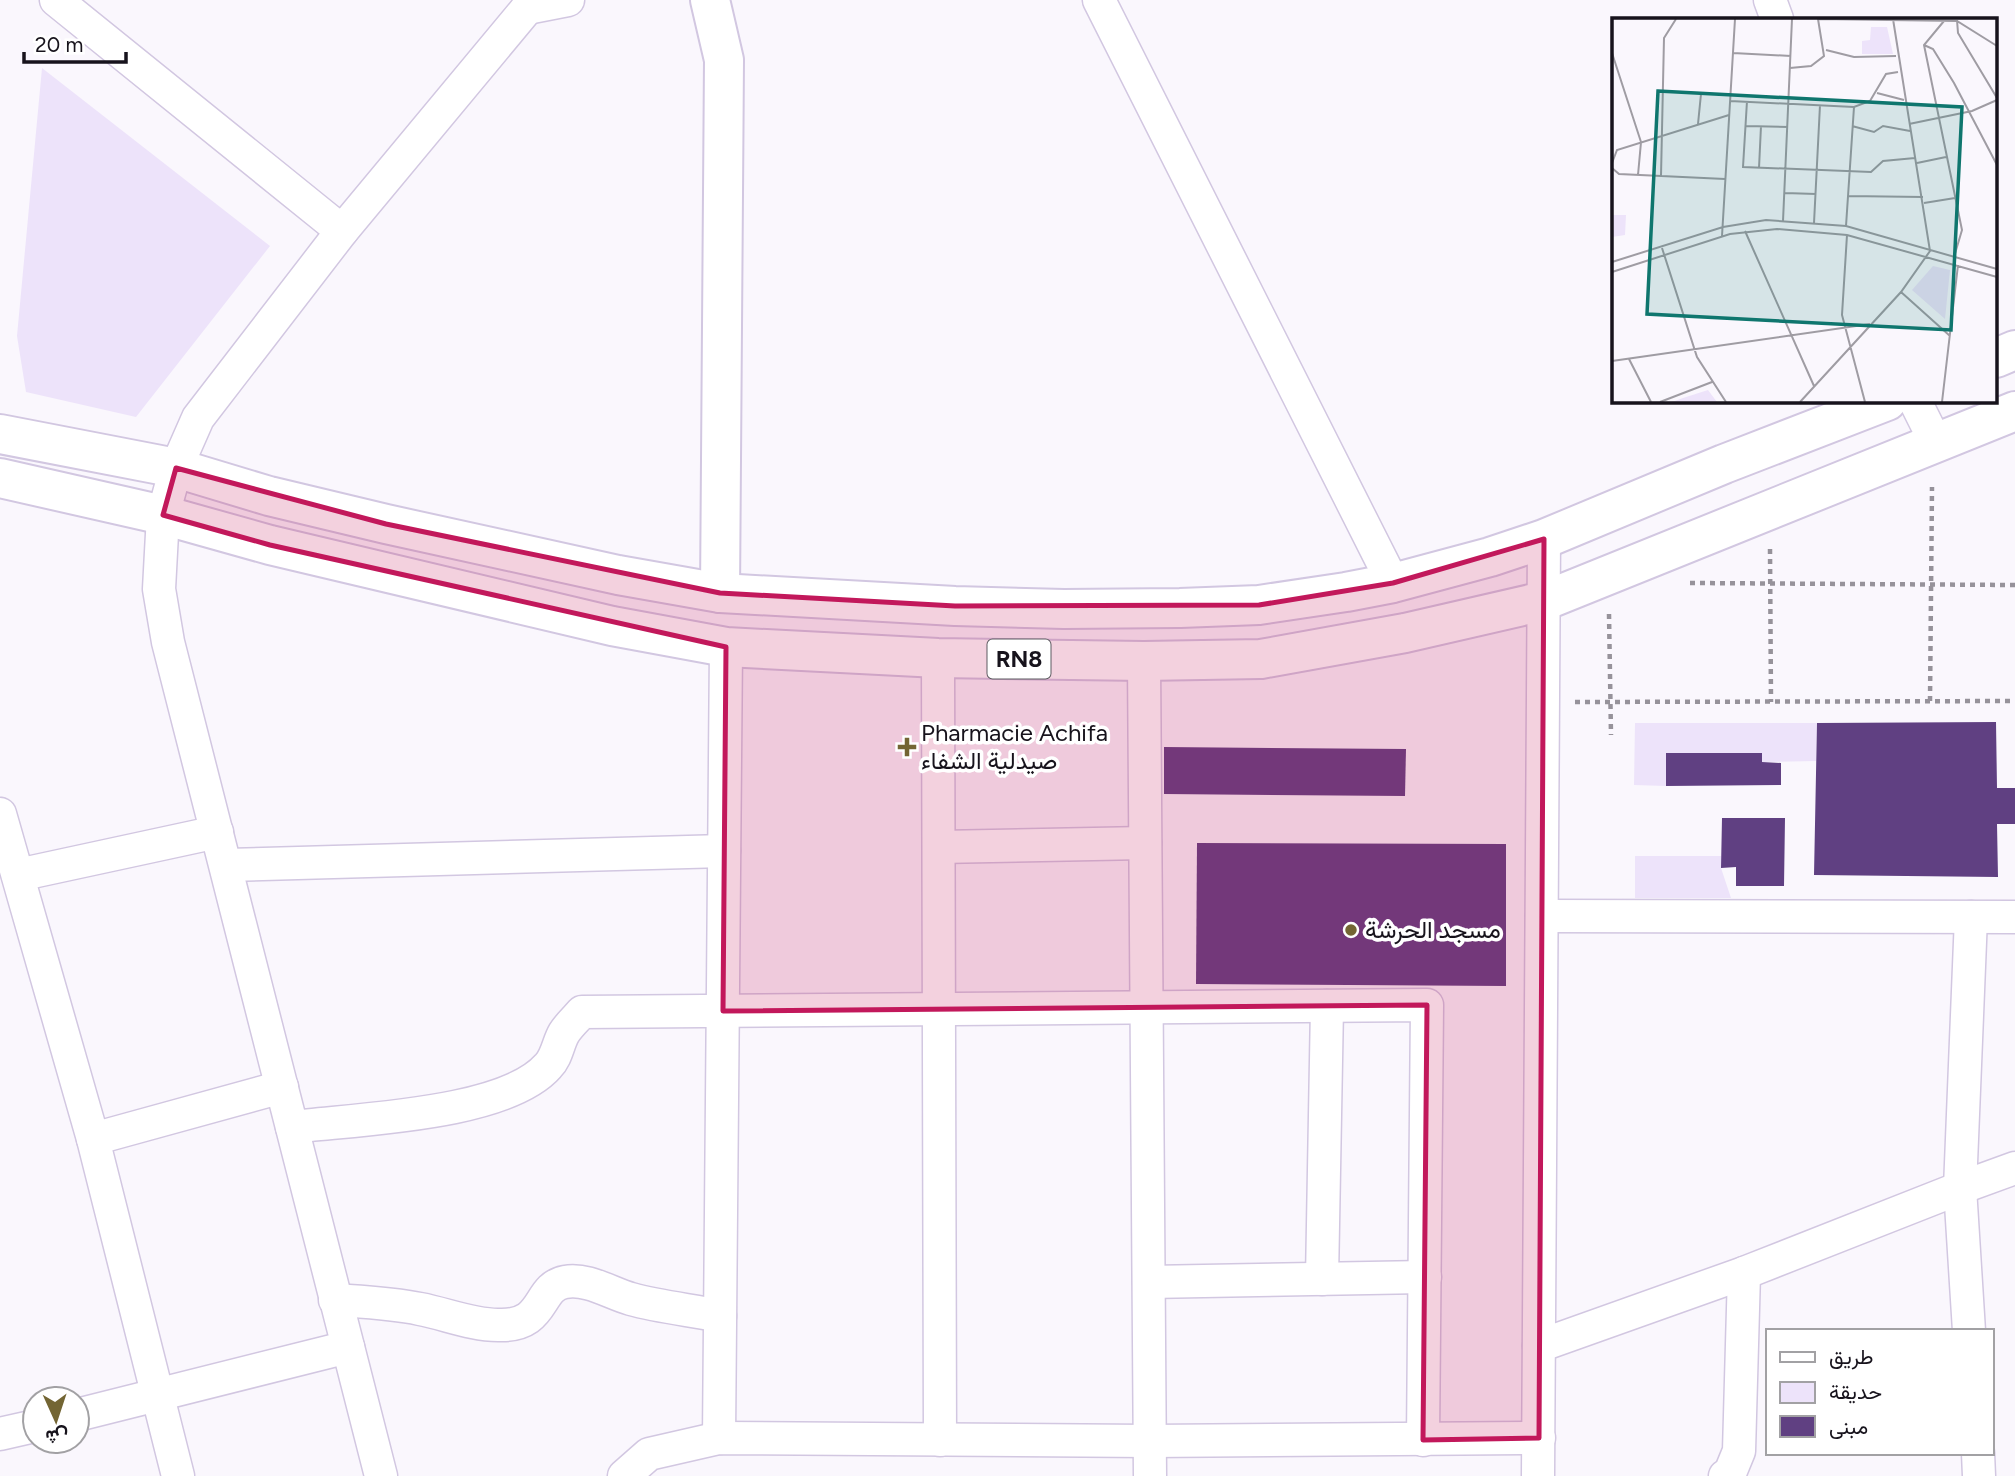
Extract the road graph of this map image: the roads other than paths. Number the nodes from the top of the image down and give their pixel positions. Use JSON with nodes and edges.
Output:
{"nodes":[{"id":1,"x":56,"y":0,"type":"edge"},
{"id":2,"x":568,"y":0,"type":"edge"},
{"id":3,"x":710,"y":0,"type":"edge"},
{"id":4,"x":1099,"y":0,"type":"edge"},
{"id":5,"x":1770,"y":0,"type":"edge"},
{"id":6,"x":531,"y":4,"type":"edge"},
{"id":7,"x":1777,"y":18,"type":"edge"},
{"id":8,"x":342,"y":231,"type":"junction"},
{"id":9,"x":2015,"y":350,"type":"edge"},
{"id":10,"x":1997,"y":358,"type":"edge"},
{"id":11,"x":1884,"y":402,"type":"edge"},
{"id":12,"x":1916,"y":402,"type":"edge"},
{"id":13,"x":2015,"y":411,"type":"edge"},
{"id":14,"x":0,"y":434,"type":"edge"},
{"id":15,"x":1935,"y":441,"type":"junction"},
{"id":16,"x":176,"y":468,"type":"junction"},
{"id":17,"x":2,"y":484,"type":"edge"},
{"id":18,"x":163,"y":515,"type":"junction"},
{"id":19,"x":1544,"y":539,"type":"junction"},
{"id":20,"x":1393,"y":583,"type":"junction"},
{"id":21,"x":720,"y":593,"type":"junction"},
{"id":22,"x":1544,"y":600,"type":"junction"},
{"id":23,"x":726,"y":647,"type":"junction"},
{"id":24,"x":939,"y":658,"type":"junction"},
{"id":25,"x":1144,"y":660,"type":"junction"},
{"id":26,"x":0,"y":814,"type":"edge"},
{"id":27,"x":217,"y":832,"type":"junction"},
{"id":28,"x":1146,"y":843,"type":"junction"},
{"id":29,"x":939,"y":847,"type":"junction"},
{"id":30,"x":724,"y":851,"type":"junction"},
{"id":31,"x":227,"y":866,"type":"junction"},
{"id":32,"x":18,"y":875,"type":"junction"},
{"id":33,"x":1542,"y":916,"type":"junction"},
{"id":34,"x":1971,"y":917,"type":"junction"},
{"id":35,"x":2015,"y":917,"type":"edge"},
{"id":36,"x":1327,"y":1006,"type":"junction"},
{"id":37,"x":1147,"y":1008,"type":"junction"},
{"id":38,"x":939,"y":1009,"type":"junction"},
{"id":39,"x":723,"y":1011,"type":"junction"},
{"id":40,"x":282,"y":1087,"type":"junction"},
{"id":41,"x":292,"y":1127,"type":"junction"},
{"id":42,"x":93,"y":1139,"type":"junction"},
{"id":43,"x":2015,"y":1168,"type":"edge"},
{"id":44,"x":1960,"y":1188,"type":"junction"},
{"id":45,"x":1744,"y":1272,"type":"junction"},
{"id":46,"x":1425,"y":1277,"type":"junction"},
{"id":47,"x":1322,"y":1279,"type":"junction"},
{"id":48,"x":1149,"y":1282,"type":"junction"},
{"id":49,"x":335,"y":1300,"type":"junction"},
{"id":50,"x":720,"y":1316,"type":"junction"},
{"id":51,"x":1969,"y":1329,"type":"edge"},
{"id":52,"x":1539,"y":1346,"type":"junction"},
{"id":53,"x":348,"y":1347,"type":"junction"},
{"id":54,"x":157,"y":1396,"type":"junction"},
{"id":55,"x":91,"y":1412,"type":"edge"},
{"id":56,"x":21,"y":1429,"type":"edge"},
{"id":57,"x":0,"y":1434,"type":"edge"},
{"id":58,"x":719,"y":1438,"type":"junction"},
{"id":59,"x":1539,"y":1438,"type":"junction"},
{"id":60,"x":940,"y":1440,"type":"junction"},
{"id":61,"x":1423,"y":1440,"type":"junction"},
{"id":62,"x":1150,"y":1441,"type":"junction"},
{"id":63,"x":1978,"y":1455,"type":"edge"},
{"id":64,"x":178,"y":1476,"type":"edge"},
{"id":65,"x":381,"y":1476,"type":"edge"},
{"id":66,"x":624,"y":1476,"type":"edge"},
{"id":67,"x":1150,"y":1476,"type":"edge"},
{"id":68,"x":1538,"y":1476,"type":"edge"},
{"id":69,"x":1725,"y":1476,"type":"edge"},
{"id":70,"x":1979,"y":1476,"type":"edge"}],
"edges":[{"from":1,"to":8,"type":"street"},
{"from":2,"to":6,"type":"street"},
{"from":3,"to":21,"type":"main road"},
{"from":4,"to":20,"type":"street"},
{"from":5,"to":7,"type":"street"},
{"from":6,"to":8,"type":"street"},
{"from":8,"to":16,"type":"street"},
{"from":9,"to":10,"type":"main road"},
{"from":11,"to":19,"type":"main road","number":"RN8"},
{"from":12,"to":15,"type":"street"},
{"from":13,"to":15,"type":"main road","number":"RN8"},
{"from":14,"to":16,"type":"main road","number":"RN8"},
{"from":15,"to":22,"type":"main road","number":"RN8"},
{"from":16,"to":18,"type":"street"},
{"from":16,"to":21,"type":"main road","number":"RN8"},
{"from":17,"to":18,"type":"main road","number":"RN8"},
{"from":18,"to":23,"type":"main road","number":"RN8"},
{"from":18,"to":27,"type":"street"},
{"from":19,"to":20,"type":"main road","number":"RN8"},
{"from":19,"to":22,"type":"street"},
{"from":20,"to":21,"type":"main road","number":"RN8"},
{"from":22,"to":25,"type":"main road","number":"RN8"},
{"from":22,"to":33,"type":"street"},
{"from":23,"to":24,"type":"main road","number":"RN8"},
{"from":23,"to":30,"type":"street"},
{"from":24,"to":25,"type":"main road","number":"RN8"},
{"from":24,"to":29,"type":"street"},
{"from":25,"to":28,"type":"street"},
{"from":26,"to":32,"type":"street"},
{"from":27,"to":31,"type":"street"},
{"from":27,"to":32,"type":"street"},
{"from":28,"to":29,"type":"street"},
{"from":28,"to":37,"type":"street"},
{"from":29,"to":38,"type":"street"},
{"from":30,"to":31,"type":"street"},
{"from":30,"to":39,"type":"street"},
{"from":31,"to":40,"type":"street"},
{"from":32,"to":42,"type":"street"},
{"from":33,"to":34,"type":"street"},
{"from":33,"to":52,"type":"street"},
{"from":34,"to":35,"type":"street"},
{"from":34,"to":44,"type":"street"},
{"from":36,"to":37,"type":"street"},
{"from":36,"to":46,"type":"street"},
{"from":36,"to":47,"type":"street"},
{"from":37,"to":38,"type":"street"},
{"from":37,"to":48,"type":"street"},
{"from":38,"to":39,"type":"street"},
{"from":38,"to":60,"type":"street"},
{"from":39,"to":41,"type":"street"},
{"from":39,"to":50,"type":"street"},
{"from":40,"to":41,"type":"street"},
{"from":40,"to":42,"type":"street"},
{"from":41,"to":49,"type":"street"},
{"from":42,"to":54,"type":"street"},
{"from":43,"to":44,"type":"street"},
{"from":44,"to":45,"type":"street"},
{"from":44,"to":51,"type":"street"},
{"from":45,"to":52,"type":"street"},
{"from":45,"to":69,"type":"street"},
{"from":46,"to":47,"type":"street"},
{"from":46,"to":61,"type":"street"},
{"from":47,"to":48,"type":"street"},
{"from":48,"to":62,"type":"street"},
{"from":49,"to":50,"type":"street"},
{"from":49,"to":53,"type":"street"},
{"from":50,"to":58,"type":"street"},
{"from":52,"to":59,"type":"street"},
{"from":53,"to":54,"type":"street"},
{"from":53,"to":65,"type":"street"},
{"from":54,"to":55,"type":"street"},
{"from":54,"to":64,"type":"street"},
{"from":56,"to":57,"type":"street"},
{"from":58,"to":60,"type":"street"},
{"from":58,"to":66,"type":"street"},
{"from":59,"to":61,"type":"street"},
{"from":59,"to":68,"type":"street"},
{"from":60,"to":62,"type":"street"},
{"from":61,"to":62,"type":"street"},
{"from":62,"to":67,"type":"street"},
{"from":63,"to":70,"type":"street"}]}
